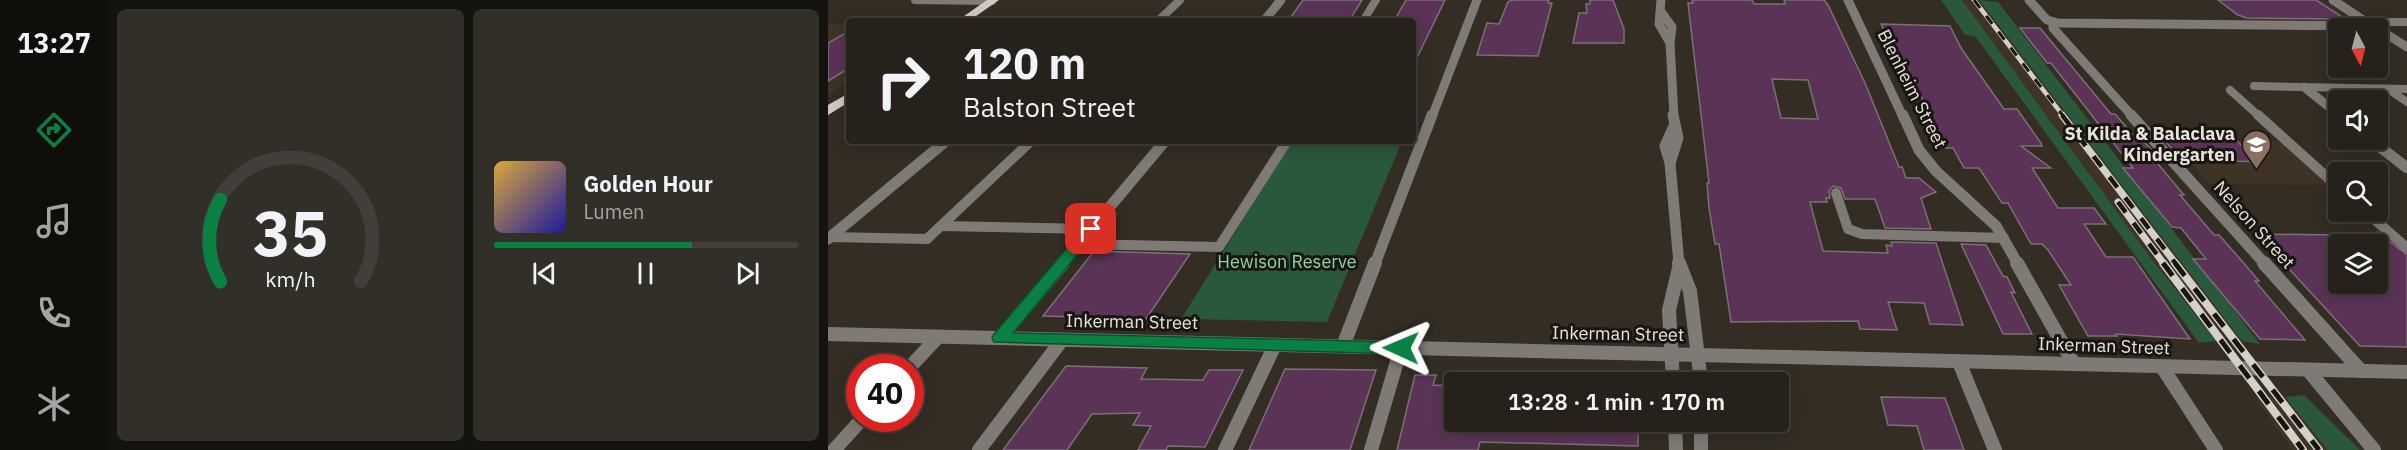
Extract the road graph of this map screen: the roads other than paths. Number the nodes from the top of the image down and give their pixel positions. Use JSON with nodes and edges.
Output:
{"nodes":[{"id":1,"x":915,"y":0,"type":"edge"},
{"id":2,"x":1180,"y":0,"type":"edge"},
{"id":3,"x":1281,"y":0,"type":"edge"},
{"id":4,"x":1376,"y":0,"type":"edge"},
{"id":5,"x":1477,"y":0,"type":"edge"},
{"id":6,"x":1662,"y":0,"type":"edge"},
{"id":7,"x":1848,"y":0,"type":"edge"},
{"id":8,"x":2029,"y":0,"type":"edge"},
{"id":9,"x":2333,"y":0,"type":"edge"},
{"id":10,"x":993,"y":1,"type":"edge"},
{"id":11,"x":967,"y":18,"type":"edge"},
{"id":12,"x":1161,"y":18,"type":"edge"},
{"id":13,"x":1266,"y":18,"type":"edge"},
{"id":14,"x":1365,"y":18,"type":"edge"},
{"id":15,"x":2361,"y":18,"type":"edge"},
{"id":16,"x":2052,"y":22,"type":"junction"},
{"id":17,"x":2407,"y":22,"type":"edge"},
{"id":18,"x":2388,"y":24,"type":"edge"},
{"id":19,"x":2328,"y":25,"type":"edge"},
{"id":20,"x":2388,"y":35,"type":"edge"},
{"id":21,"x":2407,"y":46,"type":"edge"},
{"id":22,"x":2254,"y":86,"type":"dead end"},
{"id":23,"x":2304,"y":87,"type":"junction"},
{"id":24,"x":2387,"y":88,"type":"junction"},
{"id":25,"x":2407,"y":89,"type":"edge"},
{"id":26,"x":2230,"y":90,"type":"dead end"},
{"id":27,"x":846,"y":99,"type":"edge"},
{"id":28,"x":2407,"y":102,"type":"edge"},
{"id":29,"x":2328,"y":106,"type":"edge"},
{"id":30,"x":828,"y":111,"type":"edge"},
{"id":31,"x":942,"y":144,"type":"edge"},
{"id":32,"x":1028,"y":144,"type":"edge"},
{"id":33,"x":1162,"y":144,"type":"edge"},
{"id":34,"x":1285,"y":144,"type":"edge"},
{"id":35,"x":2384,"y":150,"type":"edge"},
{"id":36,"x":2407,"y":168,"type":"edge"},
{"id":37,"x":2328,"y":178,"type":"edge"},
{"id":38,"x":1836,"y":193,"type":"dead end"},
{"id":39,"x":2377,"y":222,"type":"edge"},
{"id":40,"x":941,"y":226,"type":"junction"},
{"id":41,"x":1091,"y":229,"type":"junction"},
{"id":42,"x":2004,"y":237,"type":"junction"},
{"id":43,"x":829,"y":238,"type":"edge"},
{"id":44,"x":1079,"y":244,"type":"junction"},
{"id":45,"x":2407,"y":248,"type":"edge"},
{"id":46,"x":1679,"y":268,"type":"junction"},
{"id":47,"x":828,"y":334,"type":"edge"},
{"id":48,"x":938,"y":337,"type":"junction"},
{"id":49,"x":1000,"y":338,"type":"junction"},
{"id":50,"x":1062,"y":340,"type":"junction"},
{"id":51,"x":1275,"y":345,"type":"junction"},
{"id":52,"x":1343,"y":346,"type":"junction"},
{"id":53,"x":1401,"y":348,"type":"junction"},
{"id":54,"x":922,"y":354,"type":"edge"},
{"id":55,"x":1671,"y":354,"type":"junction"},
{"id":56,"x":1699,"y":355,"type":"junction"},
{"id":57,"x":1959,"y":362,"type":"junction"},
{"id":58,"x":2074,"y":364,"type":"junction"},
{"id":59,"x":2162,"y":367,"type":"junction"},
{"id":60,"x":2308,"y":370,"type":"junction"},
{"id":61,"x":2361,"y":371,"type":"junction"},
{"id":62,"x":1672,"y":372,"type":"edge"},
{"id":63,"x":1700,"y":372,"type":"edge"},
{"id":64,"x":2407,"y":372,"type":"edge"},
{"id":65,"x":850,"y":432,"type":"edge"},
{"id":66,"x":1676,"y":432,"type":"edge"},
{"id":67,"x":1701,"y":432,"type":"edge"},
{"id":68,"x":834,"y":450,"type":"edge"},
{"id":69,"x":979,"y":450,"type":"edge"},
{"id":70,"x":1225,"y":450,"type":"edge"},
{"id":71,"x":1371,"y":450,"type":"edge"},
{"id":72,"x":1677,"y":450,"type":"edge"},
{"id":73,"x":1701,"y":450,"type":"edge"},
{"id":74,"x":1995,"y":450,"type":"edge"},
{"id":75,"x":2216,"y":450,"type":"edge"},
{"id":76,"x":2374,"y":450,"type":"edge"}],
"edges":[{"from":1,"to":10,"type":"lane"},
{"from":2,"to":12,"type":"lane"},
{"from":3,"to":13,"type":"street"},
{"from":4,"to":14,"type":"lane"},
{"from":5,"to":52,"type":"street"},
{"from":6,"to":46,"type":"street"},
{"from":7,"to":42,"type":"street","name":"Blenheim Street"},
{"from":8,"to":16,"type":"street","name":"Nelson Street"},
{"from":9,"to":15,"type":"street"},
{"from":10,"to":11,"type":"main road"},
{"from":16,"to":19,"type":"street"},
{"from":16,"to":61,"type":"street","name":"Nelson Street"},
{"from":17,"to":18,"type":"lane"},
{"from":20,"to":21,"type":"street"},
{"from":22,"to":23,"type":"lane"},
{"from":23,"to":24,"type":"lane"},
{"from":23,"to":29,"type":"street"},
{"from":24,"to":25,"type":"lane"},
{"from":24,"to":28,"type":"lane"},
{"from":26,"to":37,"type":"lane"},
{"from":27,"to":30,"type":"main road"},
{"from":31,"to":43,"type":"street"},
{"from":32,"to":40,"type":"lane"},
{"from":33,"to":41,"type":"street"},
{"from":34,"to":44,"type":"lane"},
{"from":35,"to":36,"type":"street"},
{"from":38,"to":42,"type":"lane"},
{"from":39,"to":45,"type":"lane"},
{"from":40,"to":41,"type":"lane"},
{"from":40,"to":43,"type":"lane"},
{"from":41,"to":44,"type":"street"},
{"from":42,"to":58,"type":"street","name":"Blenheim Street"},
{"from":44,"to":49,"type":"street"},
{"from":46,"to":55,"type":"street"},
{"from":46,"to":56,"type":"street"},
{"from":47,"to":48,"type":"street","name":"Inkerman Street"},
{"from":48,"to":49,"type":"street","name":"Inkerman Street"},
{"from":48,"to":54,"type":"street"},
{"from":49,"to":50,"type":"street","name":"Inkerman Street"},
{"from":50,"to":51,"type":"street","name":"Inkerman Street"},
{"from":50,"to":69,"type":"street"},
{"from":51,"to":52,"type":"street","name":"Inkerman Street"},
{"from":51,"to":70,"type":"street"},
{"from":52,"to":53,"type":"street","name":"Inkerman Street"},
{"from":53,"to":55,"type":"street","name":"Inkerman Street"},
{"from":53,"to":71,"type":"street"},
{"from":55,"to":56,"type":"street","name":"Inkerman Street"},
{"from":55,"to":62,"type":"street"},
{"from":56,"to":57,"type":"street","name":"Inkerman Street"},
{"from":56,"to":63,"type":"street"},
{"from":57,"to":58,"type":"street","name":"Inkerman Street"},
{"from":57,"to":74,"type":"street"},
{"from":58,"to":59,"type":"street","name":"Inkerman Street"},
{"from":59,"to":60,"type":"street","name":"Inkerman Street"},
{"from":59,"to":75,"type":"street"},
{"from":60,"to":61,"type":"street","name":"Inkerman Street"},
{"from":60,"to":76,"type":"street"},
{"from":61,"to":64,"type":"street","name":"Inkerman Street"},
{"from":65,"to":68,"type":"street"},
{"from":66,"to":72,"type":"street"},
{"from":67,"to":73,"type":"street"}]}
